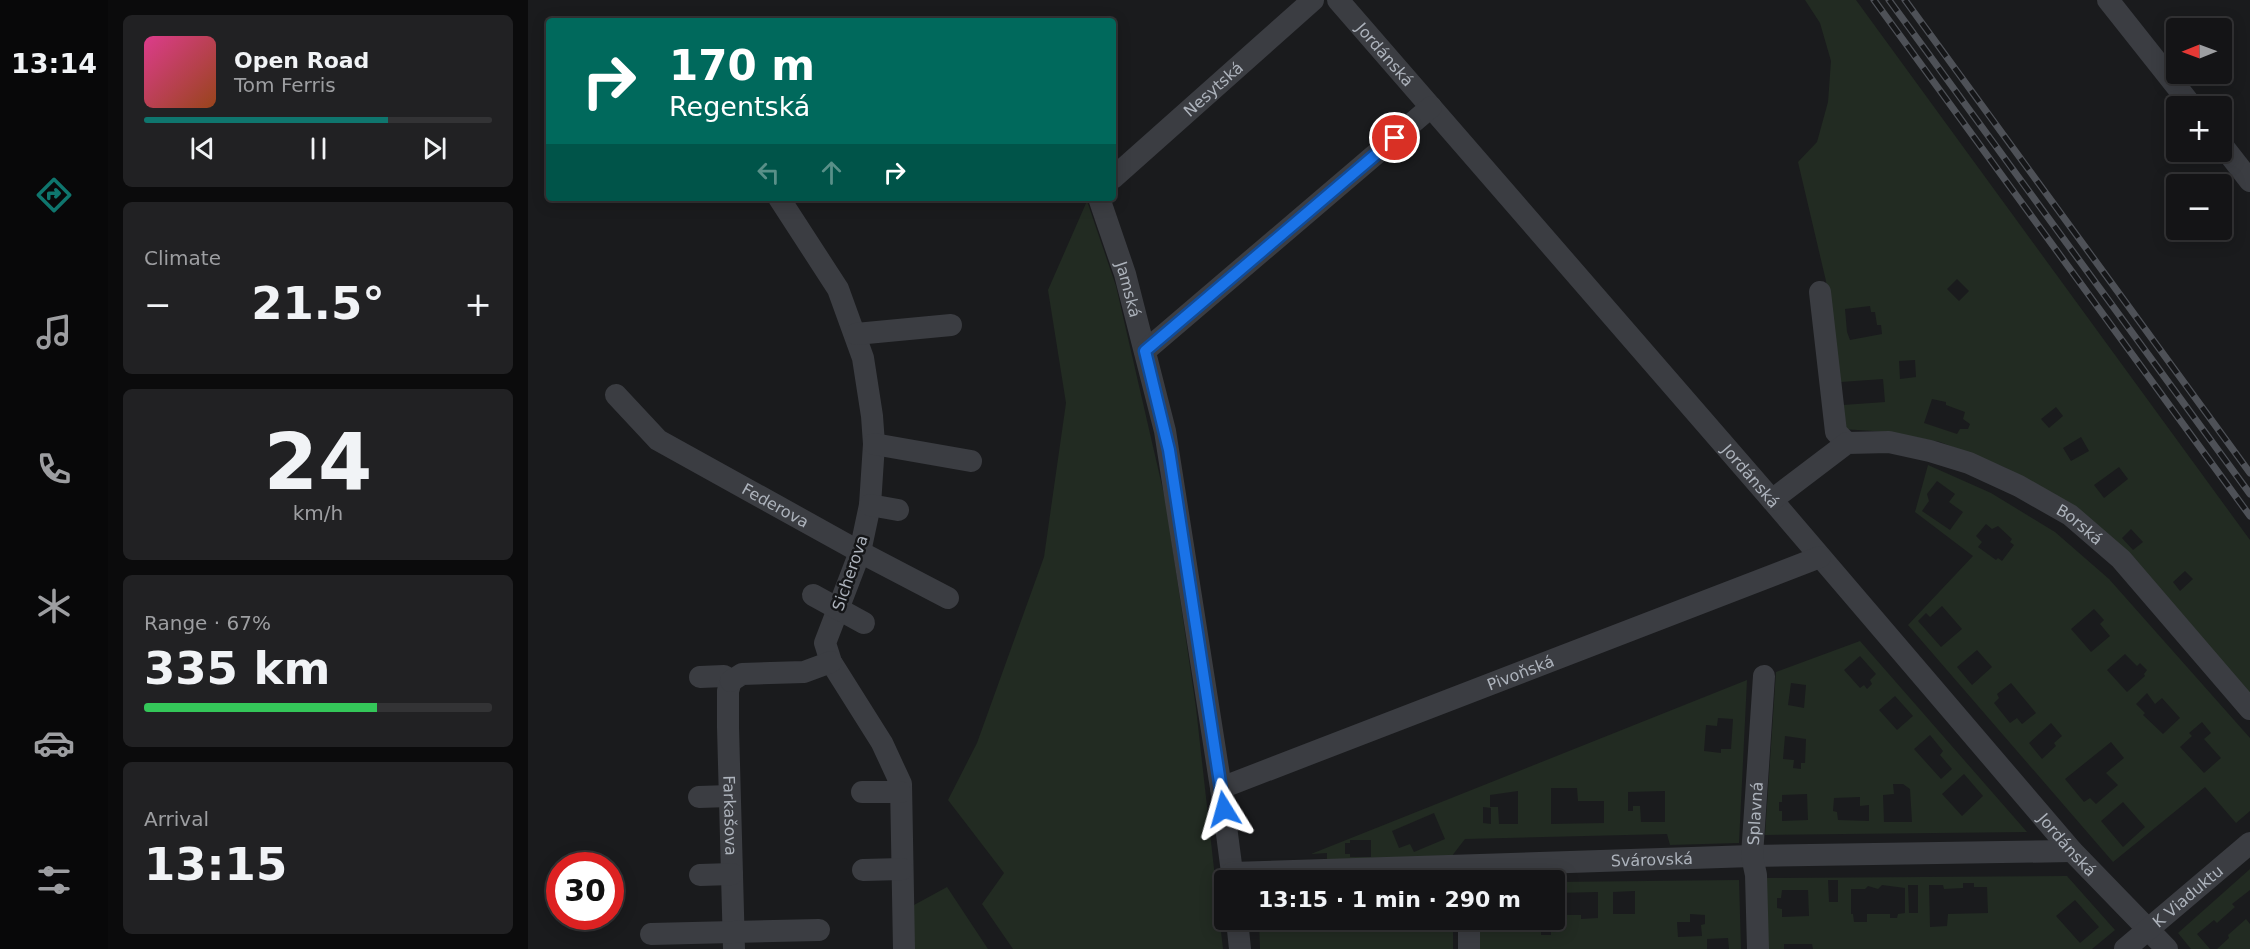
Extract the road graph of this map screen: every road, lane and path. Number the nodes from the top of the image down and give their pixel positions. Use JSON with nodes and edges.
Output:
{"nodes":[{"id":1,"x":1313,"y":0,"type":"edge"},
{"id":2,"x":1338,"y":0,"type":"edge"},
{"id":3,"x":2109,"y":0,"type":"edge"},
{"id":4,"x":2184,"y":96,"type":"edge"},
{"id":5,"x":1431,"y":107,"type":"junction"},
{"id":6,"x":2232,"y":158,"type":"edge"},
{"id":7,"x":1116,"y":175,"type":"edge"},
{"id":8,"x":2250,"y":182,"type":"edge"},
{"id":9,"x":781,"y":201,"type":"edge"},
{"id":10,"x":1100,"y":201,"type":"edge"},
{"id":11,"x":1820,"y":292,"type":"dead end"},
{"id":12,"x":951,"y":325,"type":"dead end"},
{"id":13,"x":856,"y":334,"type":"junction"},
{"id":14,"x":1145,"y":351,"type":"junction"},
{"id":15,"x":616,"y":395,"type":"dead end"},
{"id":16,"x":1847,"y":442,"type":"junction"},
{"id":17,"x":874,"y":444,"type":"junction"},
{"id":18,"x":971,"y":461,"type":"dead end"},
{"id":19,"x":1772,"y":500,"type":"junction"},
{"id":20,"x":870,"y":505,"type":"junction"},
{"id":21,"x":898,"y":510,"type":"dead end"},
{"id":22,"x":860,"y":552,"type":"junction"},
{"id":23,"x":1820,"y":557,"type":"junction"},
{"id":24,"x":813,"y":595,"type":"dead end"},
{"id":25,"x":948,"y":598,"type":"dead end"},
{"id":26,"x":838,"y":609,"type":"junction"},
{"id":27,"x":864,"y":622,"type":"dead end"},
{"id":28,"x":831,"y":662,"type":"junction"},
{"id":29,"x":1764,"y":676,"type":"dead end"},
{"id":30,"x":700,"y":677,"type":"dead end"},
{"id":31,"x":731,"y":681,"type":"junction"},
{"id":32,"x":2250,"y":709,"type":"edge"},
{"id":33,"x":1221,"y":788,"type":"junction"},
{"id":34,"x":862,"y":792,"type":"dead end"},
{"id":35,"x":900,"y":792,"type":"junction"},
{"id":36,"x":729,"y":796,"type":"junction"},
{"id":37,"x":699,"y":797,"type":"dead end"},
{"id":38,"x":2250,"y":843,"type":"edge"},
{"id":39,"x":2072,"y":850,"type":"junction"},
{"id":40,"x":1752,"y":856,"type":"junction"},
{"id":41,"x":902,"y":869,"type":"junction"},
{"id":42,"x":863,"y":870,"type":"dead end"},
{"id":43,"x":1232,"y":870,"type":"edge"},
{"id":44,"x":1504,"y":870,"type":"edge"},
{"id":45,"x":732,"y":874,"type":"junction"},
{"id":46,"x":700,"y":875,"type":"dead end"},
{"id":47,"x":2147,"y":929,"type":"junction"},
{"id":48,"x":819,"y":930,"type":"dead end"},
{"id":49,"x":1238,"y":930,"type":"edge"},
{"id":50,"x":1469,"y":930,"type":"edge"},
{"id":51,"x":651,"y":934,"type":"dead end"},
{"id":52,"x":733,"y":940,"type":"edge"},
{"id":53,"x":904,"y":949,"type":"edge"},
{"id":54,"x":1240,"y":949,"type":"edge"},
{"id":55,"x":1469,"y":949,"type":"edge"},
{"id":56,"x":1758,"y":949,"type":"edge"},
{"id":57,"x":2126,"y":949,"type":"edge"},
{"id":58,"x":2167,"y":949,"type":"edge"}],
"edges":[{"from":1,"to":7,"type":"street","name":"Nesytská"},
{"from":2,"to":5,"type":"street","name":"Jordánská"},
{"from":3,"to":4,"type":"street"},
{"from":5,"to":14,"type":"street"},
{"from":5,"to":19,"type":"street","name":"Jordánská"},
{"from":6,"to":8,"type":"street"},
{"from":9,"to":13,"type":"street","name":"Sicherova"},
{"from":10,"to":14,"type":"street","name":"Jamská"},
{"from":11,"to":16,"type":"street"},
{"from":12,"to":13,"type":"street"},
{"from":13,"to":17,"type":"street","name":"Sicherova"},
{"from":14,"to":33,"type":"street","name":"Jamská"},
{"from":15,"to":22,"type":"street","name":"Federova"},
{"from":16,"to":19,"type":"street"},
{"from":16,"to":32,"type":"street","name":"Borská"},
{"from":17,"to":18,"type":"street"},
{"from":17,"to":20,"type":"street","name":"Sicherova"},
{"from":19,"to":23,"type":"street","name":"Jordánská"},
{"from":20,"to":21,"type":"street"},
{"from":20,"to":22,"type":"street","name":"Sicherova"},
{"from":22,"to":25,"type":"street","name":"Federova"},
{"from":22,"to":26,"type":"street","name":"Sicherova"},
{"from":23,"to":33,"type":"street","name":"Pivoňská"},
{"from":23,"to":39,"type":"street","name":"Jordánská"},
{"from":24,"to":26,"type":"street"},
{"from":26,"to":27,"type":"street"},
{"from":26,"to":28,"type":"street","name":"Sicherova"},
{"from":28,"to":31,"type":"street"},
{"from":28,"to":35,"type":"street","name":"Sicherova"},
{"from":29,"to":40,"type":"street","name":"Splavná"},
{"from":30,"to":31,"type":"street"},
{"from":31,"to":36,"type":"street","name":"Farkašova"},
{"from":33,"to":43,"type":"street","name":"Jamská"},
{"from":34,"to":35,"type":"street"},
{"from":35,"to":41,"type":"street","name":"Sicherova"},
{"from":36,"to":37,"type":"street"},
{"from":36,"to":45,"type":"street","name":"Farkašova"},
{"from":38,"to":47,"type":"street","name":"K Viaduktu"},
{"from":39,"to":40,"type":"street","name":"Svárovská"},
{"from":39,"to":47,"type":"street","name":"Jordánská"},
{"from":40,"to":44,"type":"street","name":"Svárovská"},
{"from":40,"to":56,"type":"street","name":"Splavná"},
{"from":41,"to":42,"type":"street"},
{"from":41,"to":53,"type":"street","name":"Sicherova"},
{"from":45,"to":46,"type":"street"},
{"from":45,"to":52,"type":"street","name":"Farkašova"},
{"from":47,"to":57,"type":"street","name":"K Viaduktu"},
{"from":47,"to":58,"type":"street","name":"Jordánská"},
{"from":48,"to":52,"type":"street"},
{"from":49,"to":54,"type":"street"},
{"from":50,"to":55,"type":"street"},
{"from":51,"to":52,"type":"street"}]}
